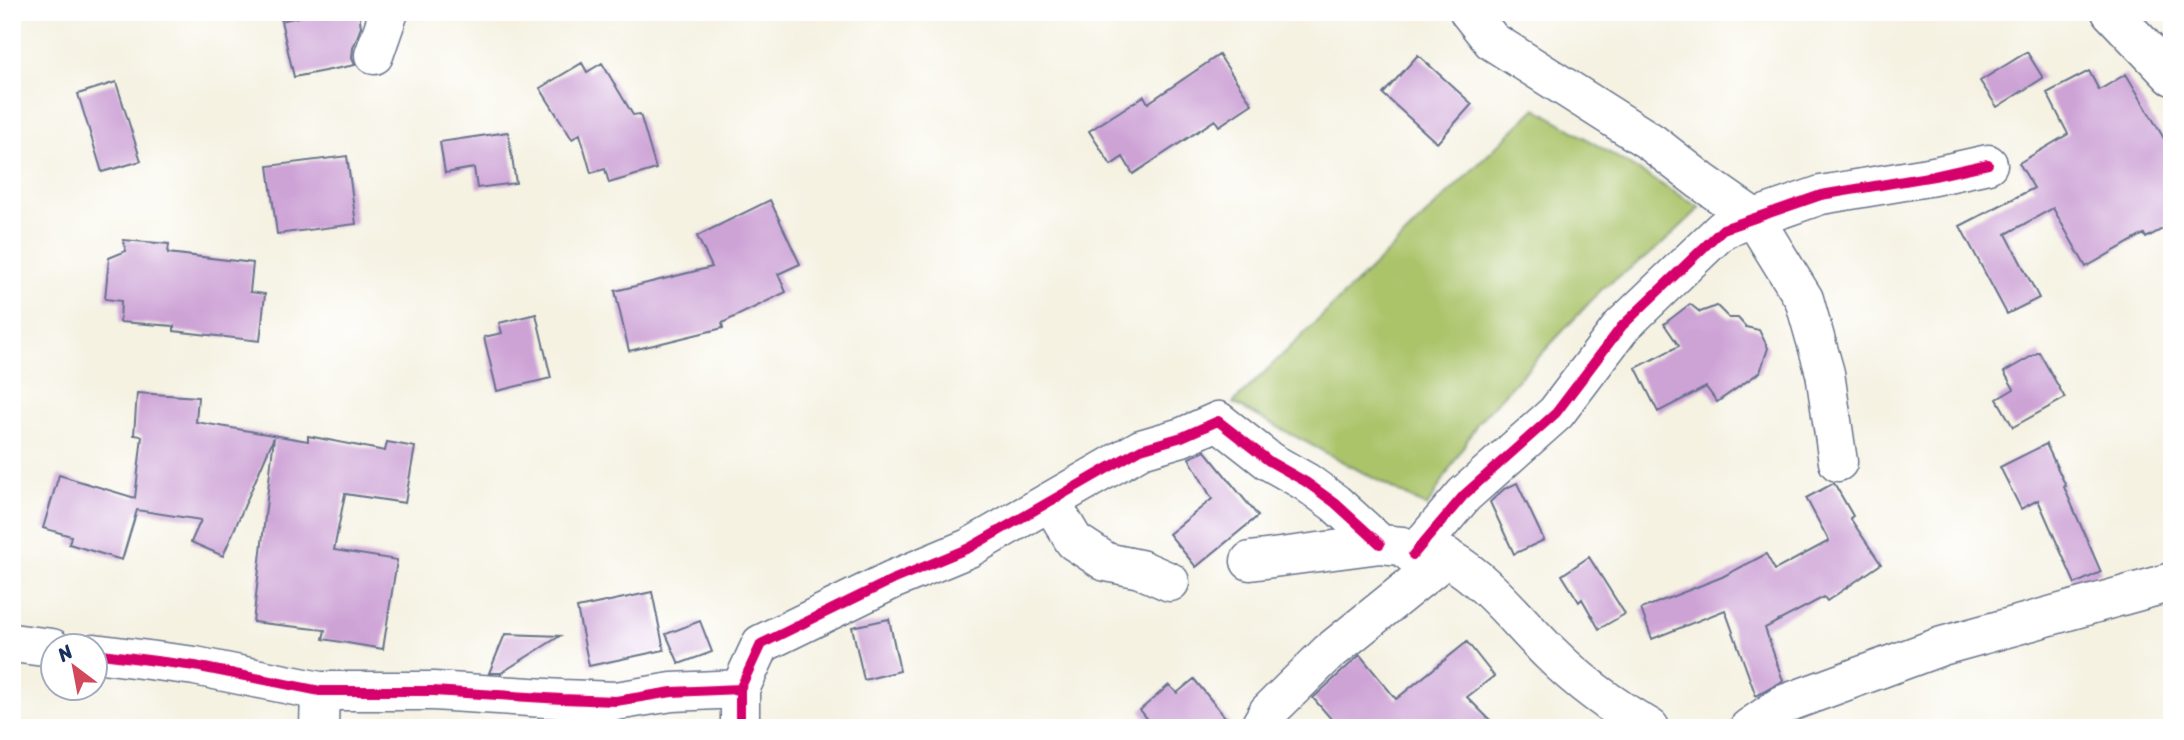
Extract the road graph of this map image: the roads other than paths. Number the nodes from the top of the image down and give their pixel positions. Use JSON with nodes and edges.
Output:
{"nodes":[{"id":1,"x":389,"y":12,"type":"edge"},
{"id":2,"x":1469,"y":12,"type":"edge"},
{"id":3,"x":2111,"y":12,"type":"edge"},
{"id":4,"x":374,"y":55,"type":"dead end"},
{"id":5,"x":2172,"y":76,"type":"edge"},
{"id":6,"x":1988,"y":164,"type":"dead end"},
{"id":7,"x":1754,"y":218,"type":"junction"},
{"id":8,"x":1838,"y":463,"type":"dead end"},
{"id":9,"x":1051,"y":502,"type":"junction"},
{"id":10,"x":1413,"y":552,"type":"junction"},
{"id":11,"x":1250,"y":561,"type":"dead end"},
{"id":12,"x":1170,"y":582,"type":"dead end"},
{"id":13,"x":2172,"y":582,"type":"edge"},
{"id":14,"x":12,"y":643,"type":"edge"},
{"id":15,"x":38,"y":646,"type":"edge"},
{"id":16,"x":108,"y":655,"type":"edge"},
{"id":17,"x":740,"y":689,"type":"junction"},
{"id":18,"x":319,"y":710,"type":"edge"},
{"id":19,"x":740,"y":728,"type":"edge"},
{"id":20,"x":1259,"y":728,"type":"edge"},
{"id":21,"x":1650,"y":728,"type":"edge"},
{"id":22,"x":1749,"y":728,"type":"edge"}],
"edges":[{"from":1,"to":4,"type":"street"},
{"from":2,"to":7,"type":"street"},
{"from":3,"to":5,"type":"street"},
{"from":6,"to":7,"type":"street"},
{"from":7,"to":8,"type":"street"},
{"from":7,"to":10,"type":"street"},
{"from":9,"to":10,"type":"street"},
{"from":9,"to":12,"type":"street"},
{"from":9,"to":17,"type":"street"},
{"from":10,"to":11,"type":"street"},
{"from":10,"to":20,"type":"street"},
{"from":10,"to":21,"type":"street"},
{"from":13,"to":22,"type":"street"},
{"from":14,"to":15,"type":"street"},
{"from":16,"to":18,"type":"street"},
{"from":17,"to":18,"type":"street"},
{"from":17,"to":19,"type":"street"}]}
